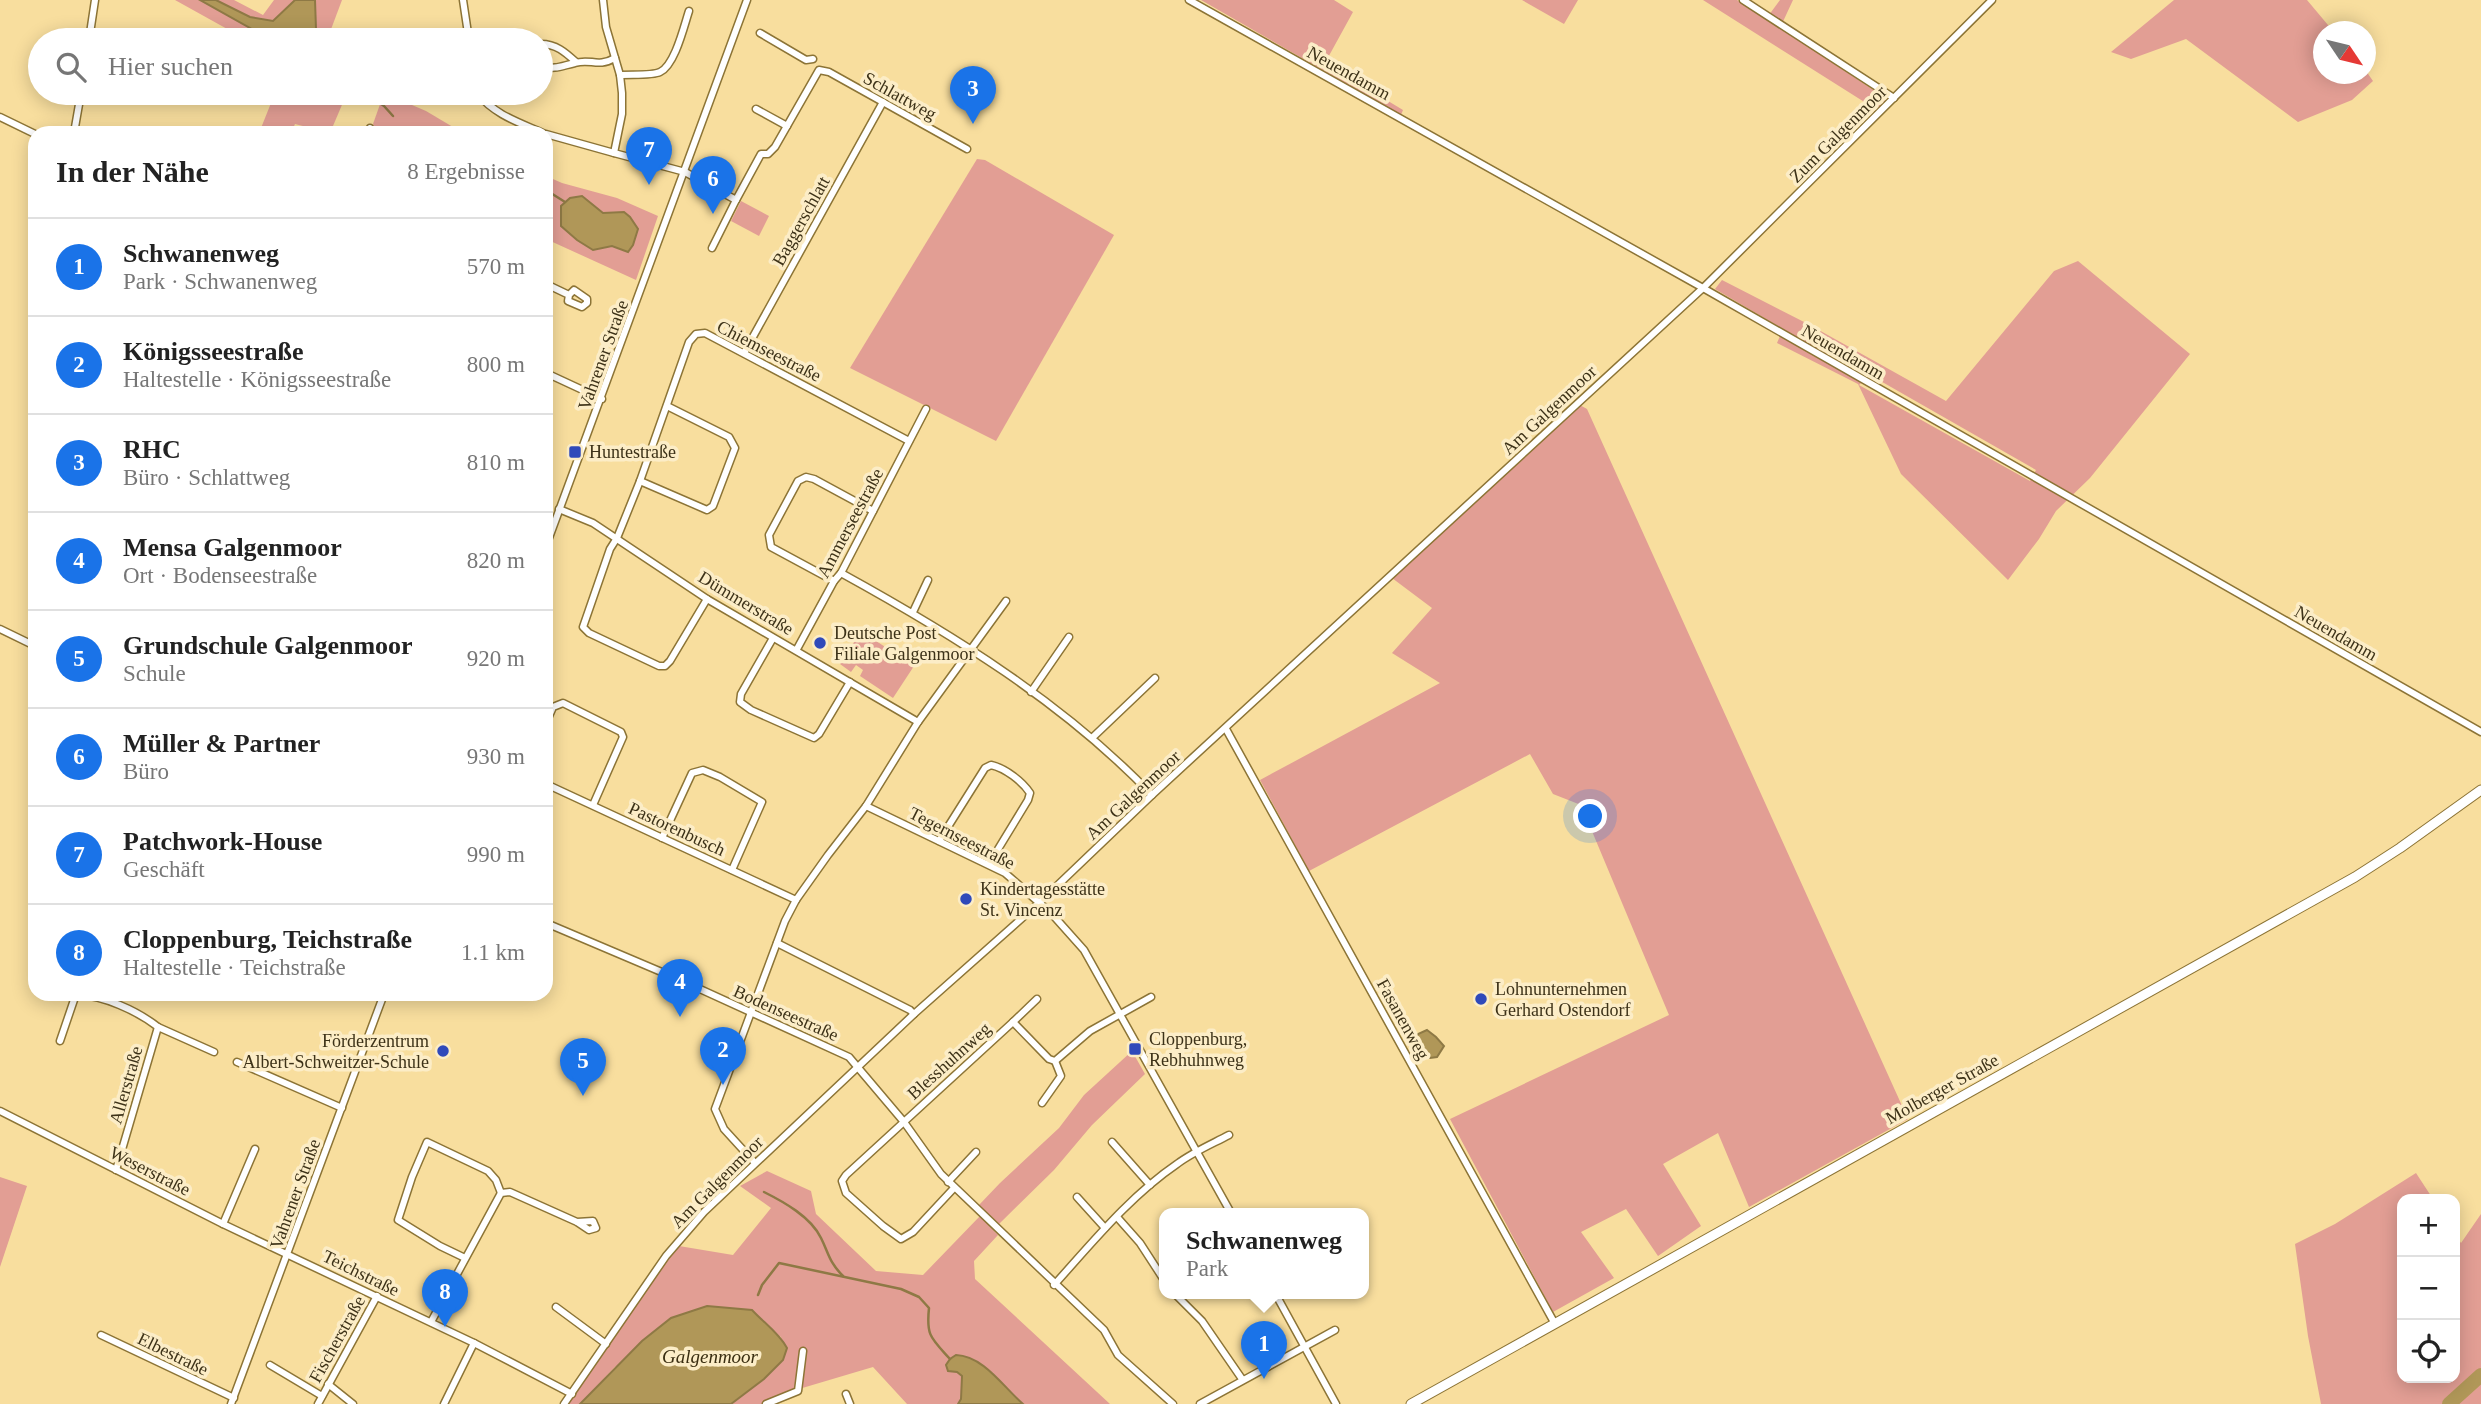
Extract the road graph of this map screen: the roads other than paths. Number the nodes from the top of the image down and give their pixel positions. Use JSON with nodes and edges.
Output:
{"nodes":[{"id":1,"x":95,"y":0,"type":"edge"},
{"id":2,"x":463,"y":0,"type":"edge"},
{"id":3,"x":603,"y":0,"type":"edge"},
{"id":4,"x":747,"y":0,"type":"edge"},
{"id":5,"x":1189,"y":0,"type":"edge"},
{"id":6,"x":1743,"y":0,"type":"edge"},
{"id":7,"x":1992,"y":0,"type":"edge"},
{"id":8,"x":689,"y":11,"type":"dead end"},
{"id":9,"x":91,"y":28,"type":"edge"},
{"id":10,"x":467,"y":28,"type":"edge"},
{"id":11,"x":760,"y":33,"type":"dead end"},
{"id":12,"x":553,"y":46,"type":"edge"},
{"id":13,"x":615,"y":58,"type":"junction"},
{"id":14,"x":813,"y":59,"type":"dead end"},
{"id":15,"x":576,"y":62,"type":"junction"},
{"id":16,"x":553,"y":67,"type":"edge"},
{"id":17,"x":620,"y":75,"type":"junction"},
{"id":18,"x":1894,"y":98,"type":"junction"},
{"id":19,"x":883,"y":103,"type":"junction"},
{"id":20,"x":79,"y":105,"type":"edge"},
{"id":21,"x":487,"y":105,"type":"edge"},
{"id":22,"x":756,"y":109,"type":"dead end"},
{"id":23,"x":0,"y":117,"type":"edge"},
{"id":24,"x":75,"y":126,"type":"edge"},
{"id":25,"x":525,"y":126,"type":"edge"},
{"id":26,"x":787,"y":126,"type":"junction"},
{"id":27,"x":28,"y":131,"type":"edge"},
{"id":28,"x":553,"y":136,"type":"edge"},
{"id":29,"x":967,"y":149,"type":"dead end"},
{"id":30,"x":614,"y":153,"type":"junction"},
{"id":31,"x":685,"y":172,"type":"junction"},
{"id":32,"x":736,"y":201,"type":"junction"},
{"id":33,"x":712,"y":248,"type":"dead end"},
{"id":34,"x":553,"y":287,"type":"edge"},
{"id":35,"x":1703,"y":288,"type":"junction"},
{"id":36,"x":569,"y":295,"type":"dead end"},
{"id":37,"x":744,"y":353,"type":"junction"},
{"id":38,"x":553,"y":376,"type":"edge"},
{"id":39,"x":602,"y":399,"type":"junction"},
{"id":40,"x":667,"y":406,"type":"junction"},
{"id":41,"x":926,"y":409,"type":"dead end"},
{"id":42,"x":909,"y":441,"type":"junction"},
{"id":43,"x":640,"y":481,"type":"junction"},
{"id":44,"x":559,"y":509,"type":"junction"},
{"id":45,"x":873,"y":511,"type":"junction"},
{"id":46,"x":553,"y":527,"type":"edge"},
{"id":47,"x":617,"y":538,"type":"junction"},
{"id":48,"x":841,"y":573,"type":"junction"},
{"id":49,"x":928,"y":580,"type":"dead end"},
{"id":50,"x":834,"y":581,"type":"junction"},
{"id":51,"x":707,"y":599,"type":"junction"},
{"id":52,"x":1006,"y":601,"type":"dead end"},
{"id":53,"x":913,"y":612,"type":"junction"},
{"id":54,"x":0,"y":629,"type":"edge"},
{"id":55,"x":1069,"y":637,"type":"dead end"},
{"id":56,"x":773,"y":638,"type":"junction"},
{"id":57,"x":28,"y":643,"type":"edge"},
{"id":58,"x":797,"y":649,"type":"junction"},
{"id":59,"x":970,"y":649,"type":"junction"},
{"id":60,"x":1155,"y":678,"type":"dead end"},
{"id":61,"x":850,"y":682,"type":"junction"},
{"id":62,"x":1031,"y":692,"type":"junction"},
{"id":63,"x":553,"y":706,"type":"edge"},
{"id":64,"x":918,"y":722,"type":"junction"},
{"id":65,"x":1226,"y":729,"type":"junction"},
{"id":66,"x":2481,"y":732,"type":"edge"},
{"id":67,"x":1092,"y":738,"type":"junction"},
{"id":68,"x":553,"y":787,"type":"edge"},
{"id":69,"x":2481,"y":790,"type":"edge"},
{"id":70,"x":1152,"y":795,"type":"junction"},
{"id":71,"x":593,"y":805,"type":"junction"},
{"id":72,"x":866,"y":806,"type":"junction"},
{"id":73,"x":662,"y":838,"type":"junction"},
{"id":74,"x":939,"y":841,"type":"junction"},
{"id":75,"x":989,"y":864,"type":"junction"},
{"id":76,"x":732,"y":870,"type":"junction"},
{"id":77,"x":796,"y":900,"type":"junction"},
{"id":78,"x":1040,"y":903,"type":"junction"},
{"id":79,"x":553,"y":926,"type":"edge"},
{"id":80,"x":776,"y":943,"type":"junction"},
{"id":81,"x":1151,"y":997,"type":"dead end"},
{"id":82,"x":1037,"y":999,"type":"dead end"},
{"id":83,"x":74,"y":1001,"type":"edge"},
{"id":84,"x":107,"y":1001,"type":"edge"},
{"id":85,"x":381,"y":1001,"type":"edge"},
{"id":86,"x":750,"y":1013,"type":"junction"},
{"id":87,"x":914,"y":1014,"type":"junction"},
{"id":88,"x":1120,"y":1014,"type":"junction"},
{"id":89,"x":1013,"y":1022,"type":"junction"},
{"id":90,"x":158,"y":1027,"type":"junction"},
{"id":91,"x":60,"y":1041,"type":"dead end"},
{"id":92,"x":214,"y":1052,"type":"dead end"},
{"id":93,"x":1055,"y":1061,"type":"junction"},
{"id":94,"x":237,"y":1062,"type":"dead end"},
{"id":95,"x":858,"y":1066,"type":"junction"},
{"id":96,"x":1042,"y":1103,"type":"dead end"},
{"id":97,"x":342,"y":1108,"type":"junction"},
{"id":98,"x":0,"y":1111,"type":"edge"},
{"id":99,"x":904,"y":1122,"type":"junction"},
{"id":100,"x":1229,"y":1135,"type":"dead end"},
{"id":101,"x":1112,"y":1142,"type":"dead end"},
{"id":102,"x":255,"y":1149,"type":"dead end"},
{"id":103,"x":975,"y":1152,"type":"dead end"},
{"id":104,"x":1197,"y":1152,"type":"junction"},
{"id":105,"x":755,"y":1163,"type":"junction"},
{"id":106,"x":116,"y":1170,"type":"junction"},
{"id":107,"x":951,"y":1185,"type":"junction"},
{"id":108,"x":1150,"y":1185,"type":"junction"},
{"id":109,"x":501,"y":1193,"type":"junction"},
{"id":110,"x":1077,"y":1198,"type":"dead end"},
{"id":111,"x":1228,"y":1208,"type":"edge"},
{"id":112,"x":1117,"y":1217,"type":"junction"},
{"id":113,"x":577,"y":1222,"type":"dead end"},
{"id":114,"x":223,"y":1224,"type":"junction"},
{"id":115,"x":1105,"y":1228,"type":"junction"},
{"id":116,"x":288,"y":1253,"type":"junction"},
{"id":117,"x":465,"y":1258,"type":"junction"},
{"id":118,"x":1159,"y":1272,"type":"edge"},
{"id":119,"x":1054,"y":1285,"type":"junction"},
{"id":120,"x":377,"y":1296,"type":"junction"},
{"id":121,"x":1180,"y":1299,"type":"edge"},
{"id":122,"x":1278,"y":1299,"type":"edge"},
{"id":123,"x":556,"y":1307,"type":"dead end"},
{"id":124,"x":431,"y":1322,"type":"junction"},
{"id":125,"x":1555,"y":1324,"type":"junction"},
{"id":126,"x":1335,"y":1330,"type":"dead end"},
{"id":127,"x":101,"y":1335,"type":"dead end"},
{"id":128,"x":474,"y":1343,"type":"junction"},
{"id":129,"x":606,"y":1345,"type":"junction"},
{"id":130,"x":1305,"y":1347,"type":"junction"},
{"id":131,"x":803,"y":1351,"type":"dead end"},
{"id":132,"x":270,"y":1365,"type":"dead end"},
{"id":133,"x":1242,"y":1379,"type":"junction"},
{"id":134,"x":328,"y":1384,"type":"junction"},
{"id":135,"x":572,"y":1394,"type":"junction"},
{"id":136,"x":846,"y":1394,"type":"dead end"},
{"id":137,"x":322,"y":1395,"type":"junction"},
{"id":138,"x":232,"y":1401,"type":"edge"},
{"id":139,"x":318,"y":1404,"type":"edge"},
{"id":140,"x":353,"y":1404,"type":"edge"},
{"id":141,"x":444,"y":1404,"type":"edge"},
{"id":142,"x":564,"y":1404,"type":"edge"},
{"id":143,"x":766,"y":1404,"type":"edge"},
{"id":144,"x":850,"y":1404,"type":"edge"},
{"id":145,"x":1173,"y":1404,"type":"edge"},
{"id":146,"x":1200,"y":1404,"type":"edge"},
{"id":147,"x":1336,"y":1404,"type":"edge"},
{"id":148,"x":1411,"y":1404,"type":"edge"}],
"edges":[{"from":1,"to":9,"type":"street"},
{"from":2,"to":10,"type":"street"},
{"from":3,"to":13,"type":"street"},
{"from":4,"to":31,"type":"street","name":"Vahrener Straße"},
{"from":5,"to":35,"type":"street","name":"Neuendamm"},
{"from":6,"to":18,"type":"street"},
{"from":7,"to":18,"type":"street","name":"Zum Galgenmoor"},
{"from":8,"to":17,"type":"street"},
{"from":11,"to":14,"type":"street"},
{"from":12,"to":15,"type":"street"},
{"from":13,"to":15,"type":"street"},
{"from":13,"to":17,"type":"street"},
{"from":15,"to":16,"type":"street"},
{"from":17,"to":30,"type":"street"},
{"from":18,"to":35,"type":"street","name":"Zum Galgenmoor"},
{"from":19,"to":26,"type":"street","name":"Schlattweg"},
{"from":19,"to":29,"type":"street","name":"Schlattweg"},
{"from":19,"to":37,"type":"street","name":"Baggerschlatt"},
{"from":20,"to":24,"type":"street"},
{"from":21,"to":25,"type":"street"},
{"from":22,"to":26,"type":"street"},
{"from":23,"to":27,"type":"street"},
{"from":26,"to":32,"type":"street"},
{"from":28,"to":30,"type":"street"},
{"from":30,"to":31,"type":"street"},
{"from":31,"to":32,"type":"street"},
{"from":31,"to":39,"type":"street","name":"Vahrener Straße"},
{"from":32,"to":33,"type":"street"},
{"from":34,"to":36,"type":"street"},
{"from":35,"to":65,"type":"street","name":"Am Galgenmoor"},
{"from":35,"to":66,"type":"street","name":"Neuendamm"},
{"from":37,"to":40,"type":"street","name":"Chiemseestraße"},
{"from":37,"to":42,"type":"street","name":"Chiemseestraße"},
{"from":38,"to":39,"type":"street"},
{"from":39,"to":44,"type":"street","name":"Vahrener Straße"},
{"from":40,"to":43,"type":"street","name":"Chiemseestraße"},
{"from":40,"to":43,"type":"street"},
{"from":41,"to":42,"type":"street","name":"Ammerseestraße"},
{"from":42,"to":45,"type":"street","name":"Ammerseestraße"},
{"from":43,"to":47,"type":"street","name":"Chiemseestraße"},
{"from":44,"to":46,"type":"street","name":"Vahrener Straße"},
{"from":44,"to":47,"type":"street","name":"Dümmerstraße"},
{"from":45,"to":48,"type":"street","name":"Ammerseestraße"},
{"from":45,"to":50,"type":"street"},
{"from":47,"to":51,"type":"street","name":"Dümmerstraße"},
{"from":47,"to":51,"type":"street","name":"Chiemseestraße"},
{"from":48,"to":50,"type":"street","name":"Ammerseestraße"},
{"from":48,"to":53,"type":"street"},
{"from":49,"to":53,"type":"street"},
{"from":50,"to":58,"type":"street","name":"Ammerseestraße"},
{"from":51,"to":56,"type":"street","name":"Dümmerstraße"},
{"from":52,"to":59,"type":"street"},
{"from":53,"to":59,"type":"street"},
{"from":54,"to":57,"type":"street"},
{"from":55,"to":62,"type":"street"},
{"from":56,"to":58,"type":"street","name":"Dümmerstraße"},
{"from":56,"to":61,"type":"street"},
{"from":58,"to":61,"type":"street","name":"Dümmerstraße"},
{"from":59,"to":62,"type":"street"},
{"from":59,"to":64,"type":"street"},
{"from":60,"to":67,"type":"street"},
{"from":61,"to":64,"type":"street","name":"Dümmerstraße"},
{"from":62,"to":67,"type":"street"},
{"from":63,"to":71,"type":"street"},
{"from":64,"to":72,"type":"street"},
{"from":65,"to":70,"type":"street","name":"Am Galgenmoor"},
{"from":65,"to":125,"type":"street","name":"Fasanenweg"},
{"from":67,"to":70,"type":"street"},
{"from":68,"to":71,"type":"street","name":"Pastorenbusch"},
{"from":69,"to":125,"type":"main road","name":"Molberger Straße"},
{"from":70,"to":78,"type":"street","name":"Am Galgenmoor"},
{"from":71,"to":73,"type":"street","name":"Pastorenbusch"},
{"from":72,"to":74,"type":"street","name":"Tegernseestraße"},
{"from":72,"to":77,"type":"street"},
{"from":73,"to":76,"type":"street","name":"Pastorenbusch"},
{"from":73,"to":76,"type":"street"},
{"from":74,"to":75,"type":"street","name":"Tegernseestraße"},
{"from":74,"to":75,"type":"street"},
{"from":75,"to":78,"type":"street","name":"Tegernseestraße"},
{"from":76,"to":77,"type":"street","name":"Pastorenbusch"},
{"from":77,"to":80,"type":"street"},
{"from":78,"to":87,"type":"street","name":"Am Galgenmoor"},
{"from":78,"to":88,"type":"street","name":"Tegernseestraße"},
{"from":79,"to":86,"type":"street","name":"Bodenseestraße"},
{"from":80,"to":86,"type":"street"},
{"from":80,"to":87,"type":"street"},
{"from":81,"to":88,"type":"street"},
{"from":82,"to":89,"type":"street","name":"Blesshuhnweg"},
{"from":83,"to":91,"type":"street"},
{"from":84,"to":90,"type":"street"},
{"from":85,"to":97,"type":"street","name":"Vahrener Straße"},
{"from":86,"to":95,"type":"street","name":"Bodenseestraße"},
{"from":86,"to":105,"type":"street"},
{"from":87,"to":95,"type":"street","name":"Am Galgenmoor"},
{"from":88,"to":93,"type":"street"},
{"from":88,"to":104,"type":"street","name":"Tegernseestraße"},
{"from":89,"to":93,"type":"street","name":"Blesshuhnweg"},
{"from":89,"to":99,"type":"street","name":"Blesshuhnweg"},
{"from":90,"to":92,"type":"street","name":"Allerstraße"},
{"from":90,"to":106,"type":"street","name":"Allerstraße"},
{"from":93,"to":96,"type":"street"},
{"from":94,"to":97,"type":"street"},
{"from":95,"to":99,"type":"street","name":"Bodenseestraße"},
{"from":95,"to":105,"type":"street","name":"Am Galgenmoor"},
{"from":97,"to":116,"type":"street","name":"Vahrener Straße"},
{"from":98,"to":106,"type":"street","name":"Weserstraße"},
{"from":99,"to":107,"type":"street","name":"Bodenseestraße"},
{"from":99,"to":107,"type":"street","name":"Blesshuhnweg"},
{"from":100,"to":104,"type":"street"},
{"from":101,"to":108,"type":"street"},
{"from":102,"to":114,"type":"street"},
{"from":103,"to":107,"type":"street"},
{"from":104,"to":108,"type":"street"},
{"from":104,"to":111,"type":"street","name":"Tegernseestraße"},
{"from":105,"to":129,"type":"street","name":"Am Galgenmoor"},
{"from":106,"to":114,"type":"street","name":"Weserstraße"},
{"from":107,"to":119,"type":"street","name":"Bodenseestraße"},
{"from":108,"to":112,"type":"street"},
{"from":109,"to":113,"type":"street"},
{"from":109,"to":117,"type":"street"},
{"from":109,"to":117,"type":"street"},
{"from":110,"to":115,"type":"street"},
{"from":112,"to":115,"type":"street"},
{"from":112,"to":118,"type":"street"},
{"from":114,"to":116,"type":"street","name":"Weserstraße"},
{"from":115,"to":119,"type":"street"},
{"from":116,"to":120,"type":"street","name":"Teichstraße"},
{"from":116,"to":138,"type":"street","name":"Vahrener Straße"},
{"from":117,"to":124,"type":"street"},
{"from":119,"to":145,"type":"street","name":"Bodenseestraße"},
{"from":120,"to":124,"type":"street","name":"Teichstraße"},
{"from":120,"to":134,"type":"street","name":"Fischerstraße"},
{"from":121,"to":133,"type":"street"},
{"from":122,"to":130,"type":"street"},
{"from":123,"to":129,"type":"street"},
{"from":124,"to":128,"type":"street","name":"Teichstraße"},
{"from":125,"to":148,"type":"main road","name":"Molberger Straße"},
{"from":126,"to":130,"type":"street"},
{"from":127,"to":138,"type":"street","name":"Elbestraße"},
{"from":128,"to":135,"type":"street","name":"Teichstraße"},
{"from":128,"to":141,"type":"street"},
{"from":129,"to":135,"type":"street","name":"Am Galgenmoor"},
{"from":130,"to":133,"type":"street"},
{"from":130,"to":147,"type":"street"},
{"from":131,"to":143,"type":"street"},
{"from":132,"to":137,"type":"street","name":"Fischerstraße"},
{"from":133,"to":146,"type":"street"},
{"from":134,"to":137,"type":"street","name":"Fischerstraße"},
{"from":134,"to":140,"type":"street"},
{"from":135,"to":142,"type":"street","name":"Am Galgenmoor"},
{"from":136,"to":144,"type":"street"},
{"from":137,"to":139,"type":"street","name":"Fischerstraße"}]}
